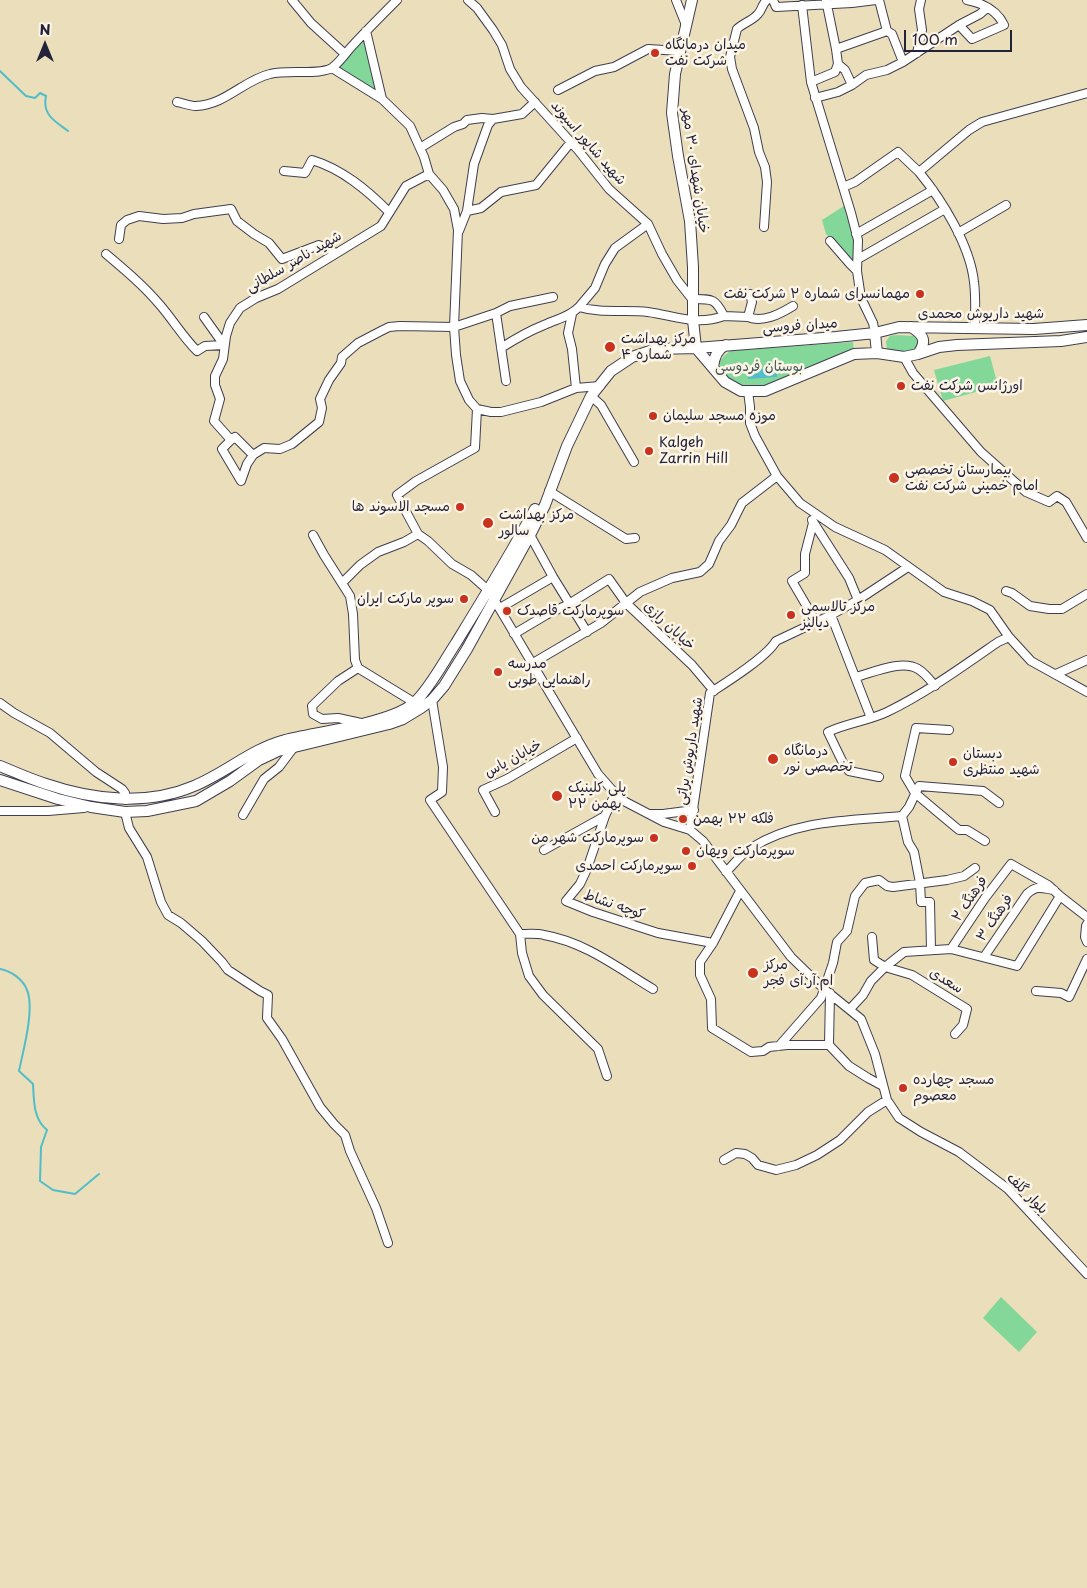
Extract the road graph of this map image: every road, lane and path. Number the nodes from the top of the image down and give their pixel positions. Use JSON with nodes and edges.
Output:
{"nodes":[{"id":1,"x":292,"y":0,"type":"edge"},
{"id":2,"x":397,"y":0,"type":"edge"},
{"id":3,"x":468,"y":0,"type":"edge"},
{"id":4,"x":676,"y":0,"type":"edge"},
{"id":5,"x":692,"y":0,"type":"edge"},
{"id":6,"x":767,"y":0,"type":"edge"},
{"id":7,"x":773,"y":0,"type":"edge"},
{"id":8,"x":876,"y":0,"type":"edge"},
{"id":9,"x":921,"y":0,"type":"edge"},
{"id":10,"x":967,"y":0,"type":"edge"},
{"id":11,"x":826,"y":2,"type":"edge"},
{"id":12,"x":802,"y":5,"type":"junction"},
{"id":13,"x":987,"y":8,"type":"junction"},
{"id":14,"x":959,"y":24,"type":"junction"},
{"id":15,"x":686,"y":25,"type":"junction"},
{"id":16,"x":366,"y":31,"type":"junction"},
{"id":17,"x":887,"y":31,"type":"junction"},
{"id":18,"x":836,"y":49,"type":"junction"},
{"id":19,"x":680,"y":51,"type":"junction"},
{"id":20,"x":918,"y":53,"type":"junction"},
{"id":21,"x":345,"y":54,"type":"junction"},
{"id":22,"x":902,"y":62,"type":"junction"},
{"id":23,"x":838,"y":64,"type":"junction"},
{"id":24,"x":332,"y":68,"type":"junction"},
{"id":25,"x":810,"y":82,"type":"junction"},
{"id":26,"x":852,"y":85,"type":"junction"},
{"id":27,"x":558,"y":90,"type":"dead end"},
{"id":28,"x":1087,"y":93,"type":"edge"},
{"id":29,"x":815,"y":98,"type":"junction"},
{"id":30,"x":382,"y":99,"type":"junction"},
{"id":31,"x":177,"y":102,"type":"dead end"},
{"id":32,"x":535,"y":102,"type":"junction"},
{"id":33,"x":494,"y":119,"type":"junction"},
{"id":34,"x":571,"y":142,"type":"junction"},
{"id":35,"x":420,"y":148,"type":"junction"},
{"id":36,"x":284,"y":171,"type":"dead end"},
{"id":37,"x":919,"y":172,"type":"junction"},
{"id":38,"x":429,"y":174,"type":"junction"},
{"id":39,"x":843,"y":187,"type":"junction"},
{"id":40,"x":933,"y":190,"type":"junction"},
{"id":41,"x":1006,"y":204,"type":"dead end"},
{"id":42,"x":945,"y":209,"type":"junction"},
{"id":43,"x":467,"y":211,"type":"junction"},
{"id":44,"x":389,"y":212,"type":"junction"},
{"id":45,"x":648,"y":224,"type":"junction"},
{"id":46,"x":764,"y":227,"type":"dead end"},
{"id":47,"x":458,"y":232,"type":"junction"},
{"id":48,"x":958,"y":233,"type":"junction"},
{"id":49,"x":856,"y":234,"type":"junction"},
{"id":50,"x":119,"y":239,"type":"dead end"},
{"id":51,"x":830,"y":241,"type":"dead end"},
{"id":52,"x":336,"y":253,"type":"junction"},
{"id":53,"x":106,"y":254,"type":"dead end"},
{"id":54,"x":858,"y":259,"type":"junction"},
{"id":55,"x":857,"y":270,"type":"junction"},
{"id":56,"x":750,"y":294,"type":"dead end"},
{"id":57,"x":553,"y":297,"type":"dead end"},
{"id":58,"x":692,"y":299,"type":"junction"},
{"id":59,"x":793,"y":306,"type":"dead end"},
{"id":60,"x":579,"y":307,"type":"junction"},
{"id":61,"x":496,"y":313,"type":"junction"},
{"id":62,"x":572,"y":314,"type":"junction"},
{"id":63,"x":724,"y":316,"type":"junction"},
{"id":64,"x":204,"y":317,"type":"dead end"},
{"id":65,"x":748,"y":317,"type":"junction"},
{"id":66,"x":693,"y":320,"type":"junction"},
{"id":67,"x":1087,"y":325,"type":"edge"},
{"id":68,"x":454,"y":327,"type":"junction"},
{"id":69,"x":911,"y":327,"type":"junction"},
{"id":70,"x":975,"y":328,"type":"junction"},
{"id":71,"x":875,"y":333,"type":"junction"},
{"id":72,"x":1087,"y":337,"type":"edge"},
{"id":73,"x":224,"y":345,"type":"junction"},
{"id":74,"x":726,"y":345,"type":"junction"},
{"id":75,"x":501,"y":348,"type":"junction"},
{"id":76,"x":696,"y":348,"type":"junction"},
{"id":77,"x":877,"y":353,"type":"junction"},
{"id":78,"x":918,"y":354,"type":"junction"},
{"id":79,"x":904,"y":357,"type":"junction"},
{"id":80,"x":712,"y":368,"type":"junction"},
{"id":81,"x":506,"y":380,"type":"dead end"},
{"id":82,"x":600,"y":386,"type":"junction"},
{"id":83,"x":576,"y":388,"type":"junction"},
{"id":84,"x":748,"y":391,"type":"junction"},
{"id":85,"x":591,"y":396,"type":"junction"},
{"id":86,"x":477,"y":409,"type":"junction"},
{"id":87,"x":231,"y":440,"type":"junction"},
{"id":88,"x":253,"y":456,"type":"junction"},
{"id":89,"x":634,"y":462,"type":"dead end"},
{"id":90,"x":777,"y":476,"type":"junction"},
{"id":91,"x":549,"y":491,"type":"junction"},
{"id":92,"x":800,"y":504,"type":"junction"},
{"id":93,"x":812,"y":520,"type":"junction"},
{"id":94,"x":313,"y":534,"type":"dead end"},
{"id":95,"x":418,"y":534,"type":"junction"},
{"id":96,"x":530,"y":534,"type":"junction"},
{"id":97,"x":635,"y":538,"type":"dead end"},
{"id":98,"x":1087,"y":538,"type":"edge"},
{"id":99,"x":908,"y":567,"type":"junction"},
{"id":100,"x":553,"y":577,"type":"junction"},
{"id":101,"x":342,"y":583,"type":"junction"},
{"id":102,"x":1006,"y":591,"type":"dead end"},
{"id":103,"x":1087,"y":594,"type":"edge"},
{"id":104,"x":495,"y":599,"type":"junction"},
{"id":105,"x":858,"y":600,"type":"junction"},
{"id":106,"x":626,"y":603,"type":"junction"},
{"id":107,"x":569,"y":604,"type":"junction"},
{"id":108,"x":831,"y":615,"type":"junction"},
{"id":109,"x":816,"y":622,"type":"junction"},
{"id":110,"x":587,"y":632,"type":"junction"},
{"id":111,"x":514,"y":634,"type":"junction"},
{"id":112,"x":1008,"y":637,"type":"junction"},
{"id":113,"x":1087,"y":660,"type":"edge"},
{"id":114,"x":533,"y":663,"type":"junction"},
{"id":115,"x":358,"y":668,"type":"junction"},
{"id":116,"x":1056,"y":674,"type":"junction"},
{"id":117,"x":856,"y":678,"type":"junction"},
{"id":118,"x":432,"y":679,"type":"junction"},
{"id":119,"x":444,"y":686,"type":"junction"},
{"id":120,"x":935,"y":686,"type":"junction"},
{"id":121,"x":714,"y":690,"type":"junction"},
{"id":122,"x":1087,"y":692,"type":"edge"},
{"id":123,"x":432,"y":700,"type":"junction"},
{"id":124,"x":0,"y":703,"type":"edge"},
{"id":125,"x":415,"y":703,"type":"junction"},
{"id":126,"x":871,"y":718,"type":"junction"},
{"id":127,"x":368,"y":724,"type":"junction"},
{"id":128,"x":949,"y":730,"type":"dead end"},
{"id":129,"x":577,"y":738,"type":"junction"},
{"id":130,"x":294,"y":747,"type":"junction"},
{"id":131,"x":0,"y":766,"type":"edge"},
{"id":132,"x":879,"y":777,"type":"dead end"},
{"id":133,"x":0,"y":780,"type":"edge"},
{"id":134,"x":915,"y":793,"type":"junction"},
{"id":135,"x":615,"y":794,"type":"junction"},
{"id":136,"x":126,"y":800,"type":"junction"},
{"id":137,"x":999,"y":803,"type":"dead end"},
{"id":138,"x":91,"y":807,"type":"junction"},
{"id":139,"x":0,"y":810,"type":"edge"},
{"id":140,"x":694,"y":810,"type":"junction"},
{"id":141,"x":125,"y":812,"type":"junction"},
{"id":142,"x":494,"y":812,"type":"dead end"},
{"id":143,"x":645,"y":813,"type":"junction"},
{"id":144,"x":243,"y":815,"type":"dead end"},
{"id":145,"x":605,"y":816,"type":"junction"},
{"id":146,"x":902,"y":816,"type":"junction"},
{"id":147,"x":690,"y":830,"type":"junction"},
{"id":148,"x":985,"y":841,"type":"dead end"},
{"id":149,"x":544,"y":850,"type":"dead end"},
{"id":150,"x":975,"y":868,"type":"dead end"},
{"id":151,"x":726,"y":872,"type":"junction"},
{"id":152,"x":920,"y":883,"type":"junction"},
{"id":153,"x":740,"y":891,"type":"junction"},
{"id":154,"x":1058,"y":893,"type":"junction"},
{"id":155,"x":1087,"y":916,"type":"edge"},
{"id":156,"x":1087,"y":924,"type":"edge"},
{"id":157,"x":520,"y":934,"type":"junction"},
{"id":158,"x":872,"y":937,"type":"dead end"},
{"id":159,"x":1087,"y":942,"type":"edge"},
{"id":160,"x":713,"y":943,"type":"junction"},
{"id":161,"x":951,"y":949,"type":"junction"},
{"id":162,"x":931,"y":950,"type":"junction"},
{"id":163,"x":984,"y":957,"type":"junction"},
{"id":164,"x":1087,"y":959,"type":"edge"},
{"id":165,"x":886,"y":967,"type":"junction"},
{"id":166,"x":653,"y":989,"type":"dead end"},
{"id":167,"x":827,"y":991,"type":"junction"},
{"id":168,"x":1036,"y":991,"type":"dead end"},
{"id":169,"x":850,"y":1009,"type":"junction"},
{"id":170,"x":955,"y":1034,"type":"dead end"},
{"id":171,"x":829,"y":1045,"type":"junction"},
{"id":172,"x":779,"y":1046,"type":"junction"},
{"id":173,"x":607,"y":1076,"type":"dead end"},
{"id":174,"x":883,"y":1086,"type":"junction"},
{"id":175,"x":887,"y":1100,"type":"junction"},
{"id":176,"x":724,"y":1160,"type":"dead end"},
{"id":177,"x":388,"y":1243,"type":"dead end"},
{"id":178,"x":1087,"y":1274,"type":"edge"}],
"edges":[{"from":1,"to":21,"type":"street"},
{"from":2,"to":16,"type":"street"},
{"from":3,"to":32,"type":"street","name":"شهید شاپور اسیوند"},
{"from":4,"to":15,"type":"street"},
{"from":5,"to":15,"type":"main road","name":"خیابان شهدای ۳۰ مهر"},
{"from":6,"to":46,"type":"street"},
{"from":7,"to":12,"type":"street"},
{"from":8,"to":11,"type":"street"},
{"from":8,"to":17,"type":"street"},
{"from":9,"to":20,"type":"street"},
{"from":10,"to":13,"type":"street"},
{"from":11,"to":12,"type":"street"},
{"from":11,"to":18,"type":"street"},
{"from":12,"to":25,"type":"street"},
{"from":13,"to":14,"type":"street"},
{"from":13,"to":14,"type":"street"},
{"from":14,"to":20,"type":"street"},
{"from":15,"to":19,"type":"main road","name":"خیابان شهدای ۳۰ مهر"},
{"from":16,"to":21,"type":"street"},
{"from":16,"to":30,"type":"street"},
{"from":17,"to":18,"type":"street"},
{"from":17,"to":22,"type":"street"},
{"from":18,"to":23,"type":"street"},
{"from":19,"to":27,"type":"street"},
{"from":19,"to":58,"type":"main road","name":"خیابان شهدای ۳۰ مهر"},
{"from":20,"to":22,"type":"street"},
{"from":21,"to":24,"type":"street"},
{"from":22,"to":26,"type":"street"},
{"from":23,"to":25,"type":"street"},
{"from":23,"to":26,"type":"street"},
{"from":24,"to":30,"type":"street"},
{"from":24,"to":31,"type":"street"},
{"from":25,"to":29,"type":"street"},
{"from":26,"to":29,"type":"street"},
{"from":28,"to":37,"type":"street"},
{"from":29,"to":39,"type":"street"},
{"from":30,"to":35,"type":"street"},
{"from":32,"to":33,"type":"street"},
{"from":32,"to":34,"type":"street","name":"شهید شاپور اسیوند"},
{"from":33,"to":35,"type":"street"},
{"from":33,"to":43,"type":"street"},
{"from":34,"to":43,"type":"street"},
{"from":34,"to":45,"type":"street","name":"شهید شاپور اسیوند"},
{"from":35,"to":38,"type":"street"},
{"from":36,"to":44,"type":"street"},
{"from":37,"to":39,"type":"street"},
{"from":37,"to":40,"type":"street"},
{"from":38,"to":44,"type":"street","name":"شهید ناصر سلطانی"},
{"from":38,"to":47,"type":"street"},
{"from":39,"to":49,"type":"street"},
{"from":40,"to":42,"type":"street"},
{"from":40,"to":49,"type":"street"},
{"from":41,"to":48,"type":"street"},
{"from":42,"to":48,"type":"street"},
{"from":42,"to":54,"type":"street"},
{"from":43,"to":47,"type":"street"},
{"from":44,"to":52,"type":"street","name":"شهید ناصر سلطانی"},
{"from":45,"to":58,"type":"street","name":"شهید شاپور اسیوند"},
{"from":45,"to":60,"type":"street"},
{"from":47,"to":68,"type":"street"},
{"from":48,"to":70,"type":"street"},
{"from":49,"to":54,"type":"street"},
{"from":50,"to":52,"type":"street"},
{"from":51,"to":55,"type":"street"},
{"from":52,"to":73,"type":"street","name":"شهید ناصر سلطانی"},
{"from":53,"to":73,"type":"street"},
{"from":54,"to":55,"type":"street"},
{"from":55,"to":71,"type":"street"},
{"from":56,"to":65,"type":"street"},
{"from":57,"to":61,"type":"street"},
{"from":58,"to":63,"type":"street"},
{"from":58,"to":66,"type":"main road","name":"خیابان شهدای ۳۰ مهر"},
{"from":59,"to":65,"type":"street"},
{"from":60,"to":62,"type":"street"},
{"from":60,"to":66,"type":"street"},
{"from":61,"to":68,"type":"street"},
{"from":61,"to":75,"type":"street"},
{"from":62,"to":75,"type":"street"},
{"from":62,"to":83,"type":"street"},
{"from":63,"to":65,"type":"street"},
{"from":63,"to":66,"type":"street"},
{"from":64,"to":73,"type":"street"},
{"from":66,"to":76,"type":"main road","name":"خیابان شهدای ۳۰ مهر"},
{"from":67,"to":70,"type":"main road","name":"شهید داریوش محمدی"},
{"from":68,"to":86,"type":"street"},
{"from":68,"to":88,"type":"street"},
{"from":69,"to":70,"type":"main road","name":"شهید داریوش محمدی"},
{"from":69,"to":71,"type":"main road","name":"شهید داریوش محمدی"},
{"from":69,"to":78,"type":"main road"},
{"from":71,"to":74,"type":"main road","name":"میدان فروسی"},
{"from":71,"to":77,"type":"main road"},
{"from":72,"to":78,"type":"main road","name":"شهید داریوش محمدی"},
{"from":73,"to":87,"type":"street","name":"شهید ناصر سلطانی"},
{"from":74,"to":76,"type":"main road","name":"میدان فروسی"},
{"from":74,"to":80,"type":"main road"},
{"from":75,"to":81,"type":"street"},
{"from":76,"to":80,"type":"main road"},
{"from":76,"to":82,"type":"main road","name":"میدان فروسی"},
{"from":77,"to":79,"type":"main road","name":"شهید داریوش محمدی"},
{"from":77,"to":84,"type":"main road","name":"شهید داریوش محمدی"},
{"from":78,"to":79,"type":"main road","name":"شهید داریوش محمدی"},
{"from":79,"to":98,"type":"street"},
{"from":80,"to":84,"type":"main road"},
{"from":82,"to":83,"type":"street"},
{"from":82,"to":85,"type":"main road","name":"میدان فروسی"},
{"from":83,"to":86,"type":"street"},
{"from":84,"to":90,"type":"street"},
{"from":85,"to":89,"type":"street"},
{"from":85,"to":91,"type":"main road","name":"میدان فروسی"},
{"from":86,"to":95,"type":"street"},
{"from":87,"to":88,"type":"street"},
{"from":87,"to":88,"type":"street"},
{"from":90,"to":92,"type":"street"},
{"from":90,"to":106,"type":"street"},
{"from":91,"to":96,"type":"main road"},
{"from":91,"to":97,"type":"street"},
{"from":91,"to":104,"type":"main road"},
{"from":92,"to":93,"type":"street"},
{"from":92,"to":99,"type":"street"},
{"from":93,"to":105,"type":"street"},
{"from":93,"to":109,"type":"street"},
{"from":94,"to":101,"type":"street"},
{"from":95,"to":101,"type":"street"},
{"from":95,"to":104,"type":"street"},
{"from":96,"to":100,"type":"street"},
{"from":96,"to":104,"type":"main road"},
{"from":99,"to":105,"type":"street","name":"شهید داریوش براتی"},
{"from":99,"to":112,"type":"street"},
{"from":100,"to":104,"type":"street"},
{"from":100,"to":107,"type":"street"},
{"from":101,"to":115,"type":"street"},
{"from":102,"to":103,"type":"street"},
{"from":104,"to":111,"type":"street"},
{"from":104,"to":118,"type":"main road"},
{"from":104,"to":119,"type":"main road"},
{"from":105,"to":108,"type":"street","name":"شهید داریوش براتی"},
{"from":106,"to":107,"type":"street","name":"خیابان رازی"},
{"from":106,"to":110,"type":"street"},
{"from":106,"to":121,"type":"street","name":"خیابان رازی"},
{"from":107,"to":110,"type":"street"},
{"from":107,"to":111,"type":"street"},
{"from":108,"to":109,"type":"street","name":"شهید داریوش براتی"},
{"from":108,"to":117,"type":"street"},
{"from":109,"to":121,"type":"street","name":"شهید داریوش براتی"},
{"from":110,"to":114,"type":"street"},
{"from":111,"to":114,"type":"street"},
{"from":112,"to":116,"type":"street"},
{"from":112,"to":120,"type":"street"},
{"from":113,"to":116,"type":"street"},
{"from":114,"to":129,"type":"street"},
{"from":115,"to":125,"type":"street"},
{"from":115,"to":127,"type":"street"},
{"from":116,"to":122,"type":"street"},
{"from":117,"to":120,"type":"street"},
{"from":117,"to":126,"type":"street"},
{"from":118,"to":119,"type":"main road"},
{"from":118,"to":125,"type":"main road"},
{"from":119,"to":123,"type":"main road"},
{"from":120,"to":126,"type":"street"},
{"from":121,"to":140,"type":"street","name":"شهید داریوش براتی"},
{"from":123,"to":127,"type":"main road"},
{"from":123,"to":157,"type":"street"},
{"from":124,"to":136,"type":"street"},
{"from":125,"to":127,"type":"main road"},
{"from":126,"to":132,"type":"street"},
{"from":127,"to":130,"type":"main road"},
{"from":127,"to":136,"type":"main road"},
{"from":128,"to":134,"type":"street"},
{"from":129,"to":135,"type":"street"},
{"from":129,"to":142,"type":"street","name":"خیابان یاس"},
{"from":130,"to":141,"type":"main road"},
{"from":130,"to":144,"type":"street"},
{"from":131,"to":136,"type":"main road"},
{"from":133,"to":138,"type":"main road"},
{"from":134,"to":137,"type":"street"},
{"from":134,"to":146,"type":"street"},
{"from":134,"to":148,"type":"street"},
{"from":135,"to":143,"type":"street"},
{"from":135,"to":145,"type":"street","name":"کوچه نشاط"},
{"from":136,"to":141,"type":"main road"},
{"from":138,"to":139,"type":"street"},
{"from":138,"to":141,"type":"main road"},
{"from":140,"to":143,"type":"street"},
{"from":140,"to":147,"type":"street","name":"شهید داریوش براتی"},
{"from":141,"to":177,"type":"street"},
{"from":143,"to":147,"type":"street"},
{"from":145,"to":149,"type":"street"},
{"from":145,"to":160,"type":"street","name":"کوچه نشاط"},
{"from":146,"to":151,"type":"street"},
{"from":146,"to":152,"type":"street"},
{"from":147,"to":151,"type":"street"},
{"from":150,"to":152,"type":"street"},
{"from":151,"to":153,"type":"street"},
{"from":152,"to":162,"type":"street"},
{"from":152,"to":167,"type":"street"},
{"from":153,"to":160,"type":"street"},
{"from":153,"to":167,"type":"street"},
{"from":154,"to":155,"type":"street"},
{"from":154,"to":161,"type":"street","name":"فرهنگ ۲"},
{"from":154,"to":163,"type":"street","name":"فرهنگ ۳"},
{"from":154,"to":163,"type":"street"},
{"from":156,"to":159,"type":"street"},
{"from":157,"to":166,"type":"street"},
{"from":157,"to":173,"type":"street"},
{"from":158,"to":165,"type":"street"},
{"from":160,"to":172,"type":"street"},
{"from":161,"to":162,"type":"street"},
{"from":161,"to":163,"type":"street"},
{"from":162,"to":165,"type":"street"},
{"from":164,"to":168,"type":"street"},
{"from":165,"to":169,"type":"street"},
{"from":165,"to":170,"type":"street","name":"سعدی"},
{"from":167,"to":169,"type":"street"},
{"from":167,"to":171,"type":"street"},
{"from":167,"to":172,"type":"street"},
{"from":169,"to":174,"type":"street"},
{"from":171,"to":172,"type":"street"},
{"from":171,"to":174,"type":"street"},
{"from":174,"to":175,"type":"street"},
{"from":175,"to":176,"type":"street"},
{"from":175,"to":178,"type":"street","name":"بلوار گلف"}]}
